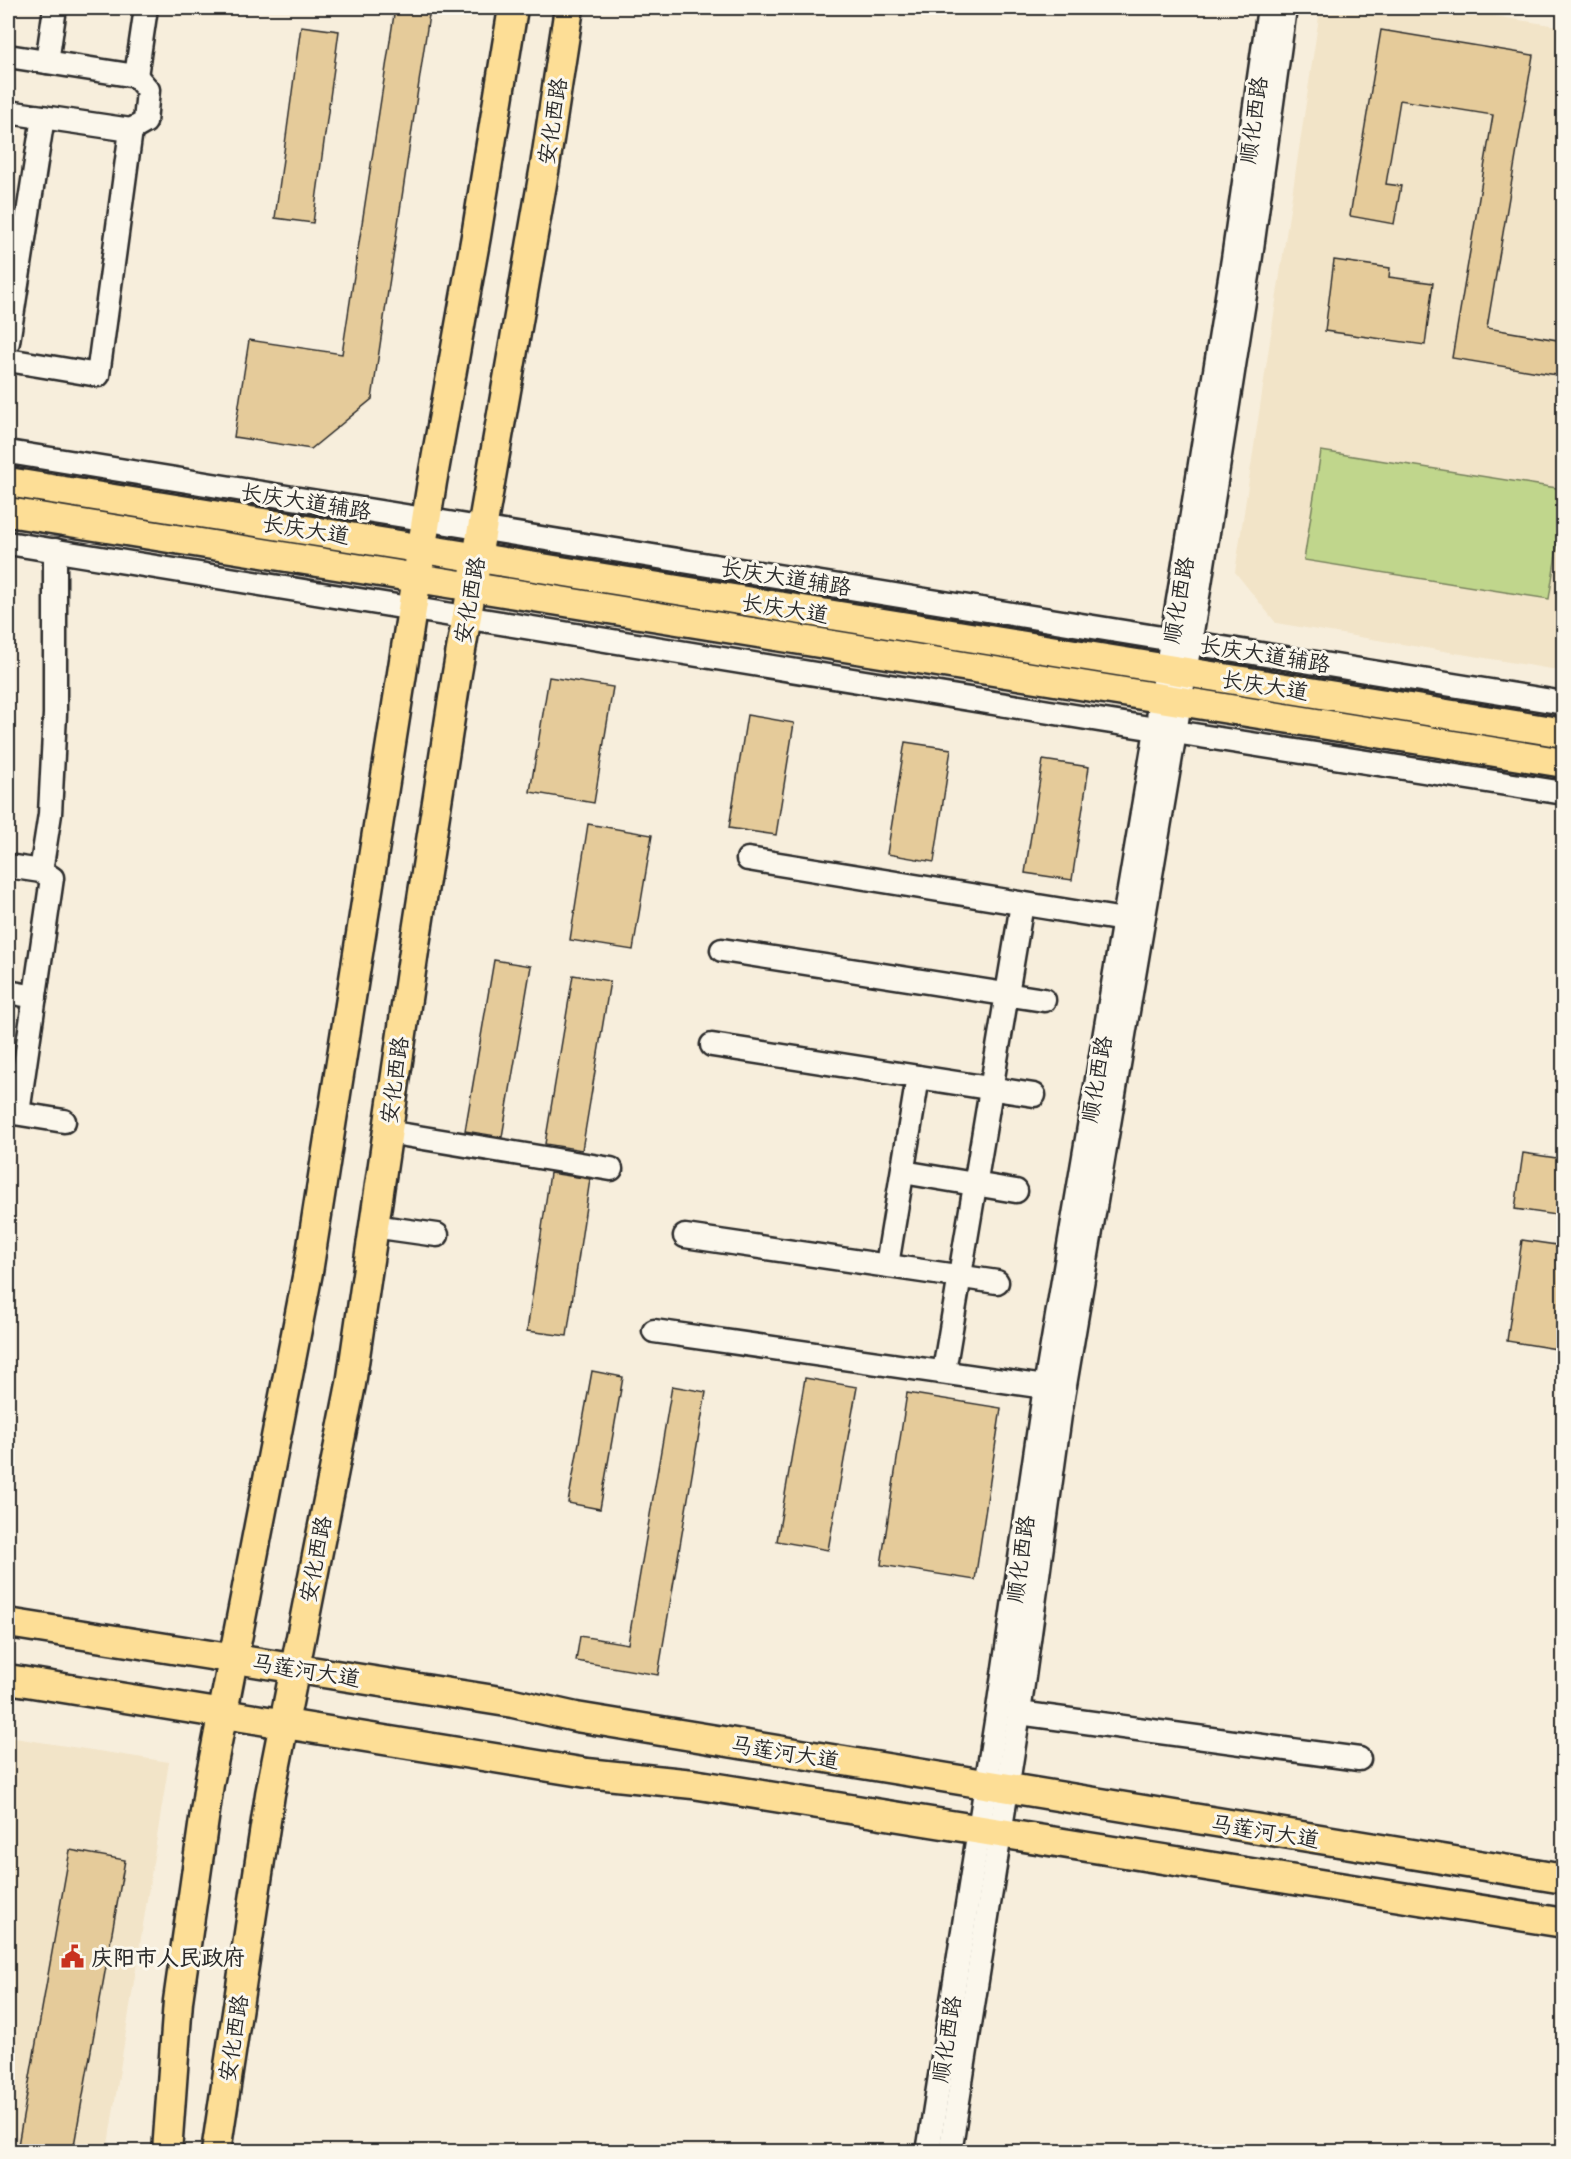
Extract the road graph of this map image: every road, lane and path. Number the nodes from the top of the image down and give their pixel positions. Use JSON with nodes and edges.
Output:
{"nodes":[{"id":1,"x":55,"y":8,"type":"edge"},
{"id":2,"x":146,"y":8,"type":"edge"},
{"id":3,"x":513,"y":8,"type":"edge"},
{"id":4,"x":569,"y":8,"type":"edge"},
{"id":5,"x":1269,"y":8,"type":"edge"},
{"id":6,"x":1285,"y":8,"type":"edge"},
{"id":7,"x":8,"y":56,"type":"edge"},
{"id":8,"x":47,"y":62,"type":"junction"},
{"id":9,"x":136,"y":76,"type":"junction"},
{"id":10,"x":8,"y":112,"type":"edge"},
{"id":11,"x":43,"y":117,"type":"junction"},
{"id":12,"x":131,"y":130,"type":"junction"},
{"id":13,"x":8,"y":342,"type":"edge"},
{"id":14,"x":8,"y":360,"type":"edge"},
{"id":15,"x":8,"y":452,"type":"edge"},
{"id":16,"x":8,"y":482,"type":"edge"},
{"id":17,"x":8,"y":512,"type":"edge"},
{"id":18,"x":426,"y":520,"type":"junction"},
{"id":19,"x":482,"y":528,"type":"junction"},
{"id":20,"x":8,"y":543,"type":"edge"},
{"id":21,"x":422,"y":548,"type":"junction"},
{"id":22,"x":56,"y":550,"type":"junction"},
{"id":23,"x":477,"y":557,"type":"junction"},
{"id":24,"x":417,"y":579,"type":"junction"},
{"id":25,"x":471,"y":588,"type":"junction"},
{"id":26,"x":412,"y":608,"type":"junction"},
{"id":27,"x":466,"y":617,"type":"junction"},
{"id":28,"x":1181,"y":641,"type":"junction"},
{"id":29,"x":1176,"y":670,"type":"junction"},
{"id":30,"x":1171,"y":700,"type":"junction"},
{"id":31,"x":1563,"y":703,"type":"edge"},
{"id":32,"x":1165,"y":730,"type":"junction"},
{"id":33,"x":1563,"y":733,"type":"edge"},
{"id":34,"x":1563,"y":762,"type":"edge"},
{"id":35,"x":1563,"y":793,"type":"edge"},
{"id":36,"x":748,"y":859,"type":"dead end"},
{"id":37,"x":8,"y":866,"type":"edge"},
{"id":38,"x":41,"y":871,"type":"junction"},
{"id":39,"x":1022,"y":904,"type":"junction"},
{"id":40,"x":1124,"y":920,"type":"junction"},
{"id":41,"x":722,"y":950,"type":"dead end"},
{"id":42,"x":8,"y":992,"type":"edge"},
{"id":43,"x":1006,"y":994,"type":"junction"},
{"id":44,"x":35,"y":997,"type":"junction"},
{"id":45,"x":1044,"y":1000,"type":"dead end"},
{"id":46,"x":712,"y":1044,"type":"dead end"},
{"id":47,"x":918,"y":1077,"type":"junction"},
{"id":48,"x":991,"y":1088,"type":"junction"},
{"id":49,"x":1034,"y":1095,"type":"dead end"},
{"id":50,"x":13,"y":1113,"type":"edge"},
{"id":51,"x":64,"y":1121,"type":"dead end"},
{"id":52,"x":387,"y":1132,"type":"junction"},
{"id":53,"x":611,"y":1169,"type":"dead end"},
{"id":54,"x":903,"y":1172,"type":"junction"},
{"id":55,"x":975,"y":1184,"type":"junction"},
{"id":56,"x":1016,"y":1191,"type":"dead end"},
{"id":57,"x":373,"y":1226,"type":"junction"},
{"id":58,"x":437,"y":1235,"type":"dead end"},
{"id":59,"x":685,"y":1236,"type":"dead end"},
{"id":60,"x":887,"y":1265,"type":"junction"},
{"id":61,"x":960,"y":1276,"type":"junction"},
{"id":62,"x":997,"y":1282,"type":"dead end"},
{"id":63,"x":654,"y":1330,"type":"dead end"},
{"id":64,"x":944,"y":1371,"type":"junction"},
{"id":65,"x":1045,"y":1387,"type":"junction"},
{"id":66,"x":8,"y":1623,"type":"edge"},
{"id":67,"x":232,"y":1658,"type":"junction"},
{"id":68,"x":294,"y":1667,"type":"junction"},
{"id":69,"x":8,"y":1679,"type":"edge"},
{"id":70,"x":222,"y":1713,"type":"junction"},
{"id":71,"x":1019,"y":1713,"type":"junction"},
{"id":72,"x":283,"y":1723,"type":"junction"},
{"id":73,"x":1359,"y":1759,"type":"dead end"},
{"id":74,"x":996,"y":1787,"type":"junction"},
{"id":75,"x":989,"y":1831,"type":"junction"},
{"id":76,"x":1563,"y":1879,"type":"edge"},
{"id":77,"x":1563,"y":1923,"type":"edge"},
{"id":78,"x":167,"y":2151,"type":"edge"},
{"id":79,"x":216,"y":2151,"type":"edge"},
{"id":80,"x":928,"y":2151,"type":"edge"},
{"id":81,"x":950,"y":2151,"type":"edge"}],
"edges":[{"from":1,"to":8,"type":"street"},
{"from":2,"to":9,"type":"street"},
{"from":3,"to":18,"type":"main road"},
{"from":4,"to":19,"type":"main road","name":"安化西路"},
{"from":5,"to":28,"type":"street","name":"顺化西路"},
{"from":6,"to":28,"type":"street","name":"顺化西路"},
{"from":7,"to":8,"type":"street"},
{"from":8,"to":9,"type":"street"},
{"from":9,"to":12,"type":"street"},
{"from":10,"to":11,"type":"street"},
{"from":11,"to":12,"type":"street"},
{"from":11,"to":13,"type":"street"},
{"from":12,"to":14,"type":"street"},
{"from":15,"to":18,"type":"street","name":"长庆大道辅路"},
{"from":16,"to":21,"type":"main road","name":"长庆大道"},
{"from":17,"to":24,"type":"main road","name":"长庆大道"},
{"from":18,"to":19,"type":"street","name":"长庆大道辅路"},
{"from":18,"to":21,"type":"main road"},
{"from":19,"to":23,"type":"main road","name":"安化西路"},
{"from":19,"to":28,"type":"street","name":"长庆大道辅路"},
{"from":20,"to":22,"type":"street"},
{"from":21,"to":23,"type":"main road","name":"长庆大道"},
{"from":21,"to":24,"type":"main road"},
{"from":22,"to":26,"type":"street"},
{"from":22,"to":38,"type":"street"},
{"from":23,"to":25,"type":"main road","name":"安化西路"},
{"from":23,"to":29,"type":"main road","name":"长庆大道"},
{"from":24,"to":25,"type":"main road","name":"长庆大道"},
{"from":24,"to":26,"type":"main road"},
{"from":25,"to":27,"type":"main road","name":"安化西路"},
{"from":25,"to":30,"type":"main road","name":"长庆大道"},
{"from":26,"to":27,"type":"street"},
{"from":26,"to":67,"type":"main road"},
{"from":27,"to":32,"type":"street"},
{"from":27,"to":52,"type":"main road","name":"安化西路"},
{"from":28,"to":29,"type":"street","name":"顺化西路"},
{"from":28,"to":31,"type":"street","name":"长庆大道辅路"},
{"from":29,"to":30,"type":"street","name":"顺化西路"},
{"from":29,"to":33,"type":"main road","name":"长庆大道"},
{"from":30,"to":32,"type":"street","name":"顺化西路"},
{"from":30,"to":34,"type":"main road","name":"长庆大道"},
{"from":32,"to":35,"type":"street"},
{"from":32,"to":40,"type":"street","name":"顺化西路"},
{"from":32,"to":71,"type":"street","name":"顺化西路"},
{"from":36,"to":39,"type":"street"},
{"from":37,"to":38,"type":"street"},
{"from":38,"to":44,"type":"street"},
{"from":39,"to":40,"type":"street"},
{"from":39,"to":43,"type":"street"},
{"from":40,"to":65,"type":"street","name":"顺化西路"},
{"from":41,"to":43,"type":"street"},
{"from":42,"to":44,"type":"street"},
{"from":43,"to":45,"type":"street"},
{"from":43,"to":48,"type":"street"},
{"from":44,"to":50,"type":"street"},
{"from":46,"to":47,"type":"street"},
{"from":47,"to":48,"type":"street"},
{"from":47,"to":54,"type":"street"},
{"from":48,"to":49,"type":"street"},
{"from":48,"to":55,"type":"street"},
{"from":50,"to":51,"type":"street"},
{"from":52,"to":53,"type":"street"},
{"from":52,"to":57,"type":"main road","name":"安化西路"},
{"from":54,"to":55,"type":"street"},
{"from":54,"to":60,"type":"street"},
{"from":55,"to":56,"type":"street"},
{"from":55,"to":61,"type":"street"},
{"from":57,"to":58,"type":"street"},
{"from":57,"to":68,"type":"main road","name":"安化西路"},
{"from":59,"to":60,"type":"street"},
{"from":60,"to":61,"type":"street"},
{"from":61,"to":62,"type":"street"},
{"from":61,"to":64,"type":"street"},
{"from":63,"to":64,"type":"street"},
{"from":64,"to":65,"type":"street"},
{"from":65,"to":74,"type":"street","name":"顺化西路"},
{"from":66,"to":67,"type":"main road","name":"马莲河大道"},
{"from":67,"to":68,"type":"main road","name":"马莲河大道"},
{"from":67,"to":70,"type":"main road"},
{"from":68,"to":72,"type":"main road","name":"安化西路"},
{"from":68,"to":74,"type":"main road","name":"马莲河大道"},
{"from":69,"to":70,"type":"main road","name":"马莲河大道"},
{"from":70,"to":72,"type":"main road","name":"马莲河大道"},
{"from":70,"to":78,"type":"main road"},
{"from":71,"to":73,"type":"street"},
{"from":71,"to":74,"type":"street","name":"顺化西路"},
{"from":72,"to":75,"type":"main road","name":"马莲河大道"},
{"from":72,"to":79,"type":"main road","name":"安化西路"},
{"from":74,"to":75,"type":"street","name":"顺化西路"},
{"from":74,"to":76,"type":"main road","name":"马莲河大道"},
{"from":75,"to":77,"type":"main road","name":"马莲河大道"},
{"from":75,"to":80,"type":"street","name":"顺化西路"},
{"from":75,"to":81,"type":"street","name":"顺化西路"}]}
